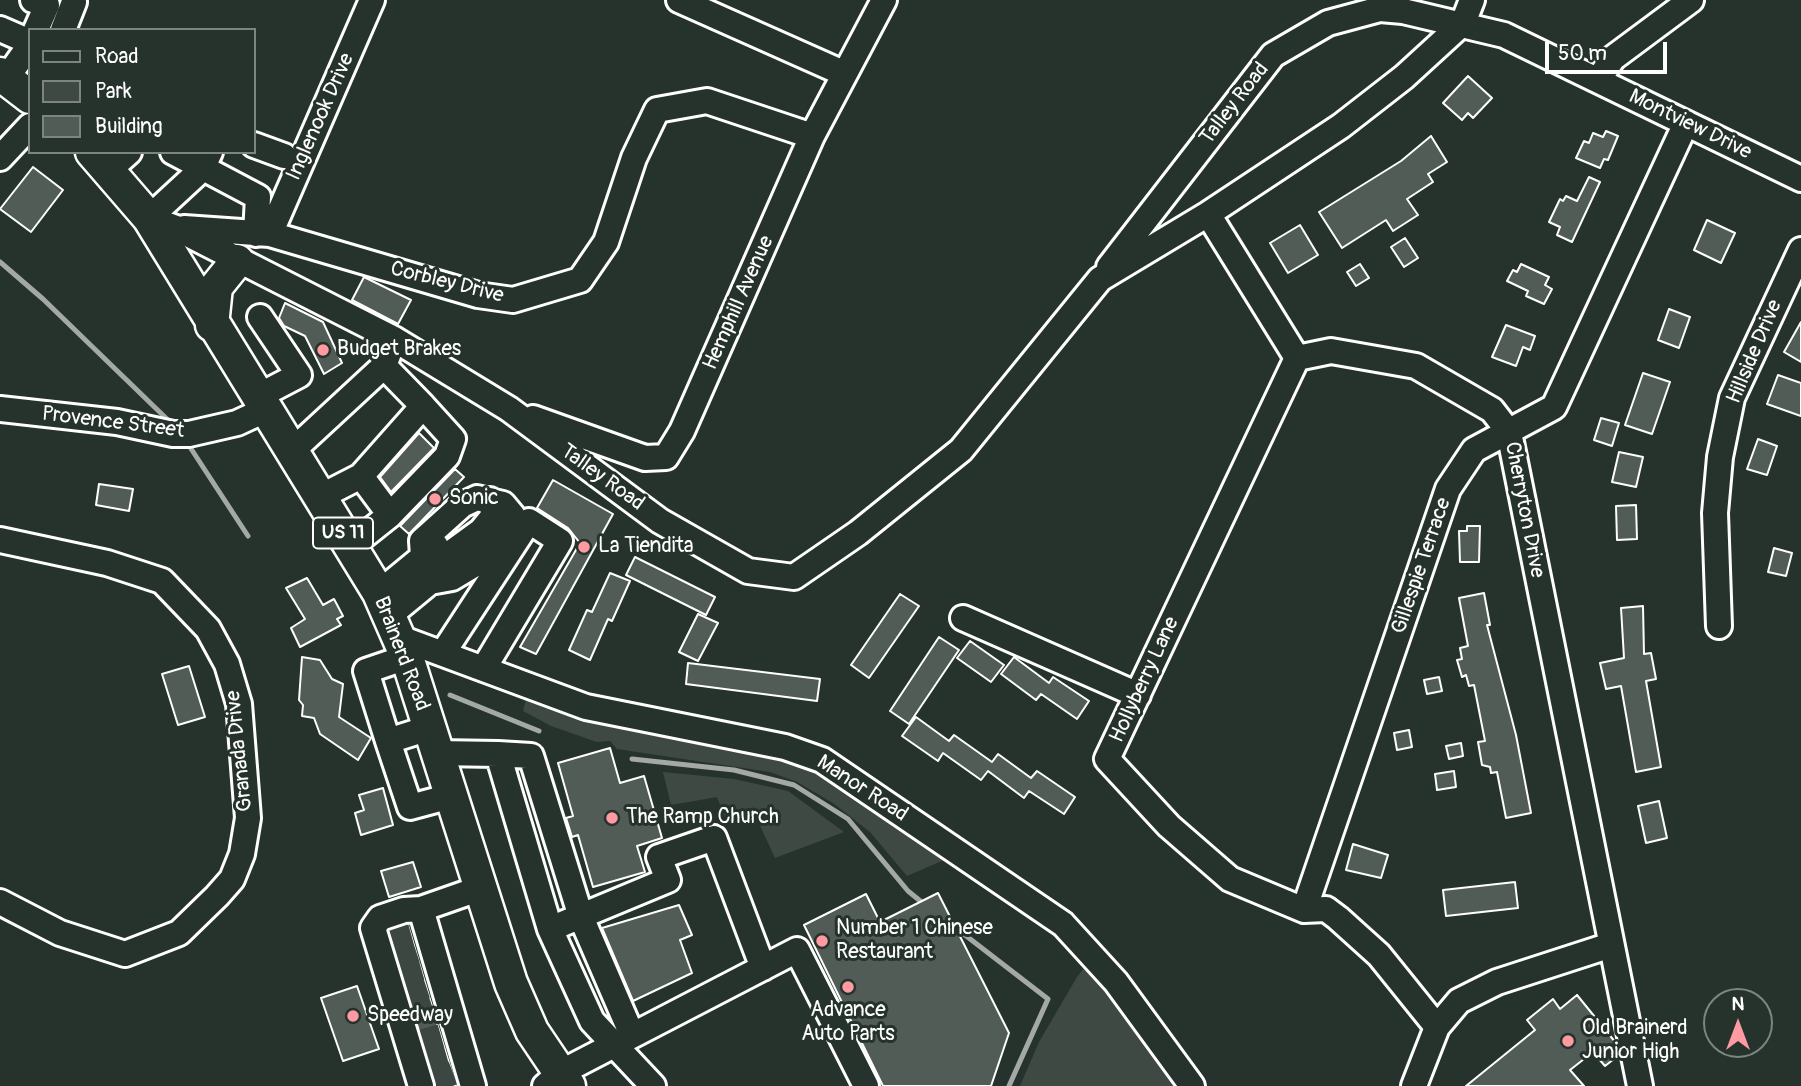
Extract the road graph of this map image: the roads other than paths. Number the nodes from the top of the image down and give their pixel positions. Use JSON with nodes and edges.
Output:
{"nodes":[{"id":1,"x":33,"y":0,"type":"edge"},
{"id":2,"x":372,"y":0,"type":"edge"},
{"id":3,"x":679,"y":0,"type":"edge"},
{"id":4,"x":884,"y":0,"type":"edge"},
{"id":5,"x":1472,"y":0,"type":"edge"},
{"id":6,"x":1691,"y":0,"type":"edge"},
{"id":7,"x":74,"y":2,"type":"dead end"},
{"id":8,"x":1462,"y":23,"type":"junction"},
{"id":9,"x":38,"y":28,"type":"edge"},
{"id":10,"x":64,"y":28,"type":"edge"},
{"id":11,"x":0,"y":29,"type":"edge"},
{"id":12,"x":28,"y":42,"type":"edge"},
{"id":13,"x":28,"y":50,"type":"edge"},
{"id":14,"x":843,"y":73,"type":"junction"},
{"id":15,"x":1598,"y":80,"type":"junction"},
{"id":16,"x":18,"y":87,"type":"edge"},
{"id":17,"x":1686,"y":123,"type":"junction"},
{"id":18,"x":28,"y":128,"type":"edge"},
{"id":19,"x":812,"y":136,"type":"junction"},
{"id":20,"x":256,"y":146,"type":"edge"},
{"id":21,"x":180,"y":154,"type":"edge"},
{"id":22,"x":284,"y":156,"type":"dead end"},
{"id":23,"x":0,"y":158,"type":"edge"},
{"id":24,"x":110,"y":158,"type":"edge"},
{"id":25,"x":206,"y":161,"type":"edge"},
{"id":26,"x":1801,"y":179,"type":"edge"},
{"id":27,"x":1208,"y":214,"type":"junction"},
{"id":28,"x":162,"y":223,"type":"junction"},
{"id":29,"x":263,"y":234,"type":"junction"},
{"id":30,"x":1801,"y":250,"type":"edge"},
{"id":31,"x":237,"y":261,"type":"junction"},
{"id":32,"x":1100,"y":279,"type":"junction"},
{"id":33,"x":260,"y":317,"type":"dead end"},
{"id":34,"x":212,"y":325,"type":"junction"},
{"id":35,"x":394,"y":339,"type":"junction"},
{"id":36,"x":1297,"y":358,"type":"junction"},
{"id":37,"x":384,"y":366,"type":"junction"},
{"id":38,"x":261,"y":404,"type":"junction"},
{"id":39,"x":423,"y":406,"type":"junction"},
{"id":40,"x":0,"y":409,"type":"edge"},
{"id":41,"x":509,"y":410,"type":"junction"},
{"id":42,"x":1509,"y":432,"type":"junction"},
{"id":43,"x":291,"y":452,"type":"junction"},
{"id":44,"x":361,"y":476,"type":"junction"},
{"id":45,"x":320,"y":498,"type":"junction"},
{"id":46,"x":390,"y":515,"type":"junction"},
{"id":47,"x":0,"y":540,"type":"edge"},
{"id":48,"x":351,"y":546,"type":"junction"},
{"id":49,"x":963,"y":618,"type":"dead end"},
{"id":50,"x":394,"y":626,"type":"junction"},
{"id":51,"x":1719,"y":626,"type":"dead end"},
{"id":52,"x":443,"y":653,"type":"junction"},
{"id":53,"x":484,"y":668,"type":"junction"},
{"id":54,"x":1138,"y":695,"type":"junction"},
{"id":55,"x":388,"y":741,"type":"junction"},
{"id":56,"x":433,"y":741,"type":"junction"},
{"id":57,"x":498,"y":754,"type":"junction"},
{"id":58,"x":451,"y":796,"type":"junction"},
{"id":59,"x":481,"y":888,"type":"junction"},
{"id":60,"x":0,"y":902,"type":"edge"},
{"id":61,"x":1304,"y":910,"type":"junction"},
{"id":62,"x":581,"y":917,"type":"junction"},
{"id":63,"x":550,"y":929,"type":"junction"},
{"id":64,"x":1611,"y":946,"type":"junction"},
{"id":65,"x":763,"y":968,"type":"junction"},
{"id":66,"x":423,"y":1007,"type":"edge"},
{"id":67,"x":1437,"y":1027,"type":"junction"},
{"id":68,"x":623,"y":1040,"type":"junction"},
{"id":69,"x":558,"y":1082,"type":"edge"},
{"id":70,"x":653,"y":1086,"type":"edge"},
{"id":71,"x":866,"y":1086,"type":"edge"},
{"id":72,"x":1192,"y":1086,"type":"edge"},
{"id":73,"x":1414,"y":1086,"type":"edge"},
{"id":74,"x":1640,"y":1086,"type":"edge"}],
"edges":[{"from":1,"to":9,"type":"street"},
{"from":2,"to":29,"type":"street","name":"Inglenook Drive"},
{"from":3,"to":14,"type":"street"},
{"from":4,"to":14,"type":"street","name":"Hemphill Avenue"},
{"from":5,"to":8,"type":"street","name":"Talley Road"},
{"from":6,"to":15,"type":"street"},
{"from":7,"to":10,"type":"street"},
{"from":8,"to":15,"type":"street","name":"Montview Drive"},
{"from":8,"to":27,"type":"street","name":"Talley Road"},
{"from":8,"to":32,"type":"street","name":"Talley Road"},
{"from":11,"to":12,"type":"street"},
{"from":13,"to":16,"type":"street"},
{"from":14,"to":19,"type":"street","name":"Hemphill Avenue"},
{"from":15,"to":17,"type":"street","name":"Montview Drive"},
{"from":17,"to":26,"type":"street","name":"Montview Drive"},
{"from":17,"to":42,"type":"street","name":"Gillespie Terrace"},
{"from":18,"to":23,"type":"street"},
{"from":19,"to":29,"type":"street","name":"Corbley Drive"},
{"from":19,"to":41,"type":"street","name":"Hemphill Avenue"},
{"from":20,"to":22,"type":"street"},
{"from":21,"to":25,"type":"street"},
{"from":24,"to":28,"type":"main road","name":"Brainerd Road","number":"US 11"},
{"from":25,"to":28,"type":"street"},
{"from":25,"to":29,"type":"street"},
{"from":27,"to":32,"type":"street","name":"Talley Road"},
{"from":27,"to":36,"type":"street"},
{"from":28,"to":29,"type":"street","name":"Corbley Drive"},
{"from":28,"to":31,"type":"street","name":"Talley Road"},
{"from":28,"to":34,"type":"main road","name":"Brainerd Road","number":"US 11"},
{"from":30,"to":51,"type":"street","name":"Hillside Drive"},
{"from":31,"to":34,"type":"main road"},
{"from":31,"to":35,"type":"street","name":"Talley Road"},
{"from":32,"to":41,"type":"street","name":"Talley Road"},
{"from":33,"to":38,"type":"street","name":"Provence Street"},
{"from":34,"to":38,"type":"main road","name":"Brainerd Road","number":"US 11"},
{"from":35,"to":37,"type":"street"},
{"from":35,"to":41,"type":"street","name":"Talley Road"},
{"from":36,"to":42,"type":"street","name":"Cherryton Drive"},
{"from":36,"to":54,"type":"street","name":"Hollyberry Lane"},
{"from":37,"to":39,"type":"street"},
{"from":37,"to":43,"type":"street"},
{"from":38,"to":40,"type":"street","name":"Provence Street"},
{"from":38,"to":43,"type":"main road","name":"Brainerd Road","number":"US 11"},
{"from":39,"to":44,"type":"street"},
{"from":39,"to":46,"type":"street"},
{"from":42,"to":61,"type":"street","name":"Gillespie Terrace"},
{"from":42,"to":64,"type":"street","name":"Cherryton Drive"},
{"from":43,"to":45,"type":"main road","name":"Brainerd Road","number":"US 11"},
{"from":44,"to":45,"type":"street"},
{"from":44,"to":46,"type":"street"},
{"from":45,"to":48,"type":"main road","name":"Brainerd Road","number":"US 11"},
{"from":46,"to":48,"type":"street"},
{"from":47,"to":60,"type":"street","name":"Granada Drive"},
{"from":48,"to":50,"type":"main road","name":"Brainerd Road","number":"US 11"},
{"from":49,"to":54,"type":"street"},
{"from":50,"to":50,"type":"street"},
{"from":50,"to":52,"type":"street","name":"Manor Road"},
{"from":50,"to":55,"type":"street"},
{"from":50,"to":56,"type":"main road","name":"Brainerd Road","number":"US 11"},
{"from":52,"to":53,"type":"street","name":"Manor Road"},
{"from":52,"to":53,"type":"street"},
{"from":53,"to":72,"type":"street","name":"Manor Road"},
{"from":54,"to":61,"type":"street","name":"Hollyberry Lane"},
{"from":55,"to":56,"type":"street"},
{"from":55,"to":58,"type":"street"},
{"from":56,"to":57,"type":"street"},
{"from":56,"to":58,"type":"main road","name":"Brainerd Road","number":"US 11"},
{"from":57,"to":62,"type":"street"},
{"from":57,"to":63,"type":"street"},
{"from":58,"to":59,"type":"main road","name":"Brainerd Road","number":"US 11"},
{"from":59,"to":66,"type":"street"},
{"from":59,"to":69,"type":"main road","name":"Brainerd Road","number":"US 11"},
{"from":61,"to":67,"type":"street","name":"Hollyberry Lane"},
{"from":62,"to":63,"type":"street"},
{"from":62,"to":65,"type":"street"},
{"from":62,"to":68,"type":"street"},
{"from":63,"to":68,"type":"street"},
{"from":64,"to":67,"type":"street"},
{"from":64,"to":74,"type":"street","name":"Cherryton Drive"},
{"from":65,"to":68,"type":"street"},
{"from":65,"to":71,"type":"street"},
{"from":67,"to":73,"type":"street"},
{"from":68,"to":69,"type":"street"},
{"from":68,"to":70,"type":"street"}]}
